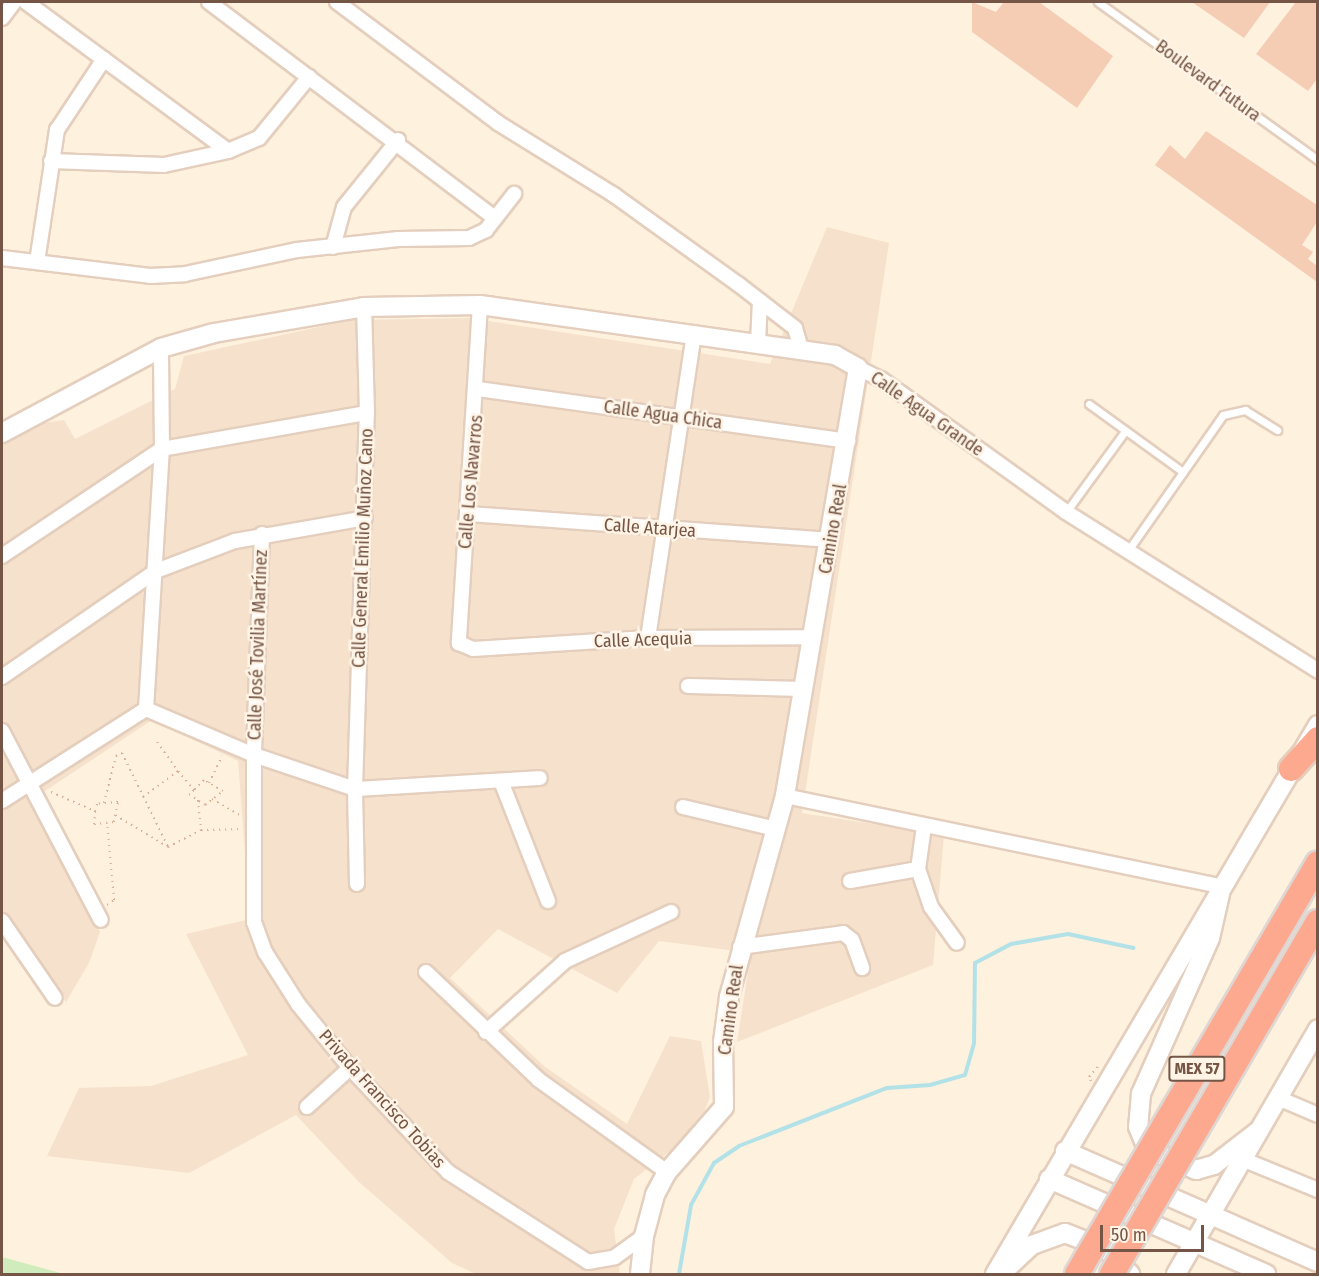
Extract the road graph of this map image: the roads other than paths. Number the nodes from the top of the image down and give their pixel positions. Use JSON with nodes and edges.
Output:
{"nodes":[{"id":1,"x":14,"y":2,"type":"edge"},
{"id":2,"x":26,"y":2,"type":"edge"},
{"id":3,"x":209,"y":2,"type":"edge"},
{"id":4,"x":338,"y":2,"type":"edge"},
{"id":5,"x":1098,"y":2,"type":"edge"},
{"id":6,"x":2,"y":18,"type":"edge"},
{"id":7,"x":104,"y":59,"type":"junction"},
{"id":8,"x":309,"y":77,"type":"junction"},
{"id":9,"x":398,"y":140,"type":"junction"},
{"id":10,"x":228,"y":151,"type":"junction"},
{"id":11,"x":51,"y":160,"type":"junction"},
{"id":12,"x":1317,"y":160,"type":"edge"},
{"id":13,"x":514,"y":194,"type":"dead end"},
{"id":14,"x":495,"y":218,"type":"junction"},
{"id":15,"x":333,"y":247,"type":"junction"},
{"id":16,"x":2,"y":258,"type":"edge"},
{"id":17,"x":37,"y":262,"type":"junction"},
{"id":18,"x":760,"y":301,"type":"junction"},
{"id":19,"x":480,"y":305,"type":"junction"},
{"id":20,"x":364,"y":307,"type":"junction"},
{"id":21,"x":694,"y":333,"type":"junction"},
{"id":22,"x":758,"y":343,"type":"junction"},
{"id":23,"x":161,"y":348,"type":"junction"},
{"id":24,"x":801,"y":349,"type":"junction"},
{"id":25,"x":858,"y":368,"type":"junction"},
{"id":26,"x":478,"y":389,"type":"junction"},
{"id":27,"x":1089,"y":404,"type":"dead end"},
{"id":28,"x":368,"y":413,"type":"junction"},
{"id":29,"x":680,"y":417,"type":"junction"},
{"id":30,"x":1276,"y":430,"type":"dead end"},
{"id":31,"x":1125,"y":431,"type":"junction"},
{"id":32,"x":2,"y":434,"type":"edge"},
{"id":33,"x":848,"y":441,"type":"junction"},
{"id":34,"x":162,"y":449,"type":"junction"},
{"id":35,"x":1183,"y":472,"type":"junction"},
{"id":36,"x":1066,"y":512,"type":"junction"},
{"id":37,"x":469,"y":514,"type":"junction"},
{"id":38,"x":365,"y":518,"type":"junction"},
{"id":39,"x":662,"y":530,"type":"junction"},
{"id":40,"x":262,"y":534,"type":"junction"},
{"id":41,"x":831,"y":540,"type":"junction"},
{"id":42,"x":1126,"y":552,"type":"junction"},
{"id":43,"x":2,"y":556,"type":"edge"},
{"id":44,"x":156,"y":571,"type":"junction"},
{"id":45,"x":813,"y":637,"type":"junction"},
{"id":46,"x":648,"y":638,"type":"junction"},
{"id":47,"x":473,"y":649,"type":"joint"},
{"id":48,"x":1317,"y":671,"type":"edge"},
{"id":49,"x":2,"y":677,"type":"edge"},
{"id":50,"x":688,"y":686,"type":"dead end"},
{"id":51,"x":804,"y":689,"type":"junction"},
{"id":52,"x":146,"y":709,"type":"junction"},
{"id":53,"x":1317,"y":725,"type":"edge"},
{"id":54,"x":2,"y":731,"type":"edge"},
{"id":55,"x":1317,"y":739,"type":"edge"},
{"id":56,"x":254,"y":755,"type":"junction"},
{"id":57,"x":1291,"y":769,"type":"junction"},
{"id":58,"x":540,"y":778,"type":"dead end"},
{"id":59,"x":501,"y":781,"type":"junction"},
{"id":60,"x":29,"y":783,"type":"junction"},
{"id":61,"x":355,"y":789,"type":"junction"},
{"id":62,"x":785,"y":796,"type":"junction"},
{"id":63,"x":2,"y":801,"type":"edge"},
{"id":64,"x":683,"y":807,"type":"dead end"},
{"id":65,"x":924,"y":826,"type":"junction"},
{"id":66,"x":776,"y":829,"type":"junction"},
{"id":67,"x":1317,"y":864,"type":"edge"},
{"id":68,"x":918,"y":869,"type":"junction"},
{"id":69,"x":849,"y":881,"type":"dead end"},
{"id":70,"x":357,"y":884,"type":"dead end"},
{"id":71,"x":1221,"y":886,"type":"junction"},
{"id":72,"x":548,"y":901,"type":"dead end"},
{"id":73,"x":670,"y":912,"type":"dead end"},
{"id":74,"x":99,"y":915,"type":"road end"},
{"id":75,"x":2,"y":921,"type":"edge"},
{"id":76,"x":254,"y":922,"type":"joint"},
{"id":77,"x":1317,"y":922,"type":"edge"},
{"id":78,"x":957,"y":943,"type":"dead end"},
{"id":79,"x":740,"y":947,"type":"junction"},
{"id":80,"x":862,"y":968,"type":"dead end"},
{"id":81,"x":426,"y":972,"type":"dead end"},
{"id":82,"x":55,"y":998,"type":"dead end"},
{"id":83,"x":1317,"y":1029,"type":"edge"},
{"id":84,"x":486,"y":1032,"type":"junction"},
{"id":85,"x":350,"y":1068,"type":"junction"},
{"id":86,"x":1278,"y":1098,"type":"junction"},
{"id":87,"x":307,"y":1107,"type":"dead end"},
{"id":88,"x":1317,"y":1115,"type":"edge"},
{"id":89,"x":1258,"y":1131,"type":"junction"},
{"id":90,"x":1065,"y":1151,"type":"junction"},
{"id":91,"x":1242,"y":1159,"type":"junction"},
{"id":92,"x":667,"y":1172,"type":"junction"},
{"id":93,"x":1049,"y":1179,"type":"junction"},
{"id":94,"x":1317,"y":1190,"type":"edge"},
{"id":95,"x":1209,"y":1217,"type":"junction"},
{"id":96,"x":644,"y":1236,"type":"junction"},
{"id":97,"x":1193,"y":1244,"type":"junction"},
{"id":98,"x":1317,"y":1262,"type":"edge"},
{"id":99,"x":640,"y":1275,"type":"edge"},
{"id":100,"x":994,"y":1275,"type":"edge"},
{"id":101,"x":1000,"y":1275,"type":"edge"},
{"id":102,"x":1077,"y":1275,"type":"edge"},
{"id":103,"x":1112,"y":1275,"type":"edge"},
{"id":104,"x":1130,"y":1275,"type":"edge"},
{"id":105,"x":1176,"y":1275,"type":"edge"},
{"id":106,"x":1266,"y":1275,"type":"edge"}],
"edges":[{"from":1,"to":6,"type":"street"},
{"from":2,"to":7,"type":"street"},
{"from":3,"to":8,"type":"street"},
{"from":4,"to":18,"type":"street"},
{"from":5,"to":12,"type":"lane","name":"Boulevard Futura"},
{"from":7,"to":10,"type":"street"},
{"from":7,"to":11,"type":"street"},
{"from":8,"to":9,"type":"street"},
{"from":8,"to":10,"type":"street"},
{"from":9,"to":14,"type":"street"},
{"from":9,"to":15,"type":"street"},
{"from":10,"to":11,"type":"street"},
{"from":11,"to":17,"type":"street"},
{"from":13,"to":14,"type":"street"},
{"from":14,"to":15,"type":"street"},
{"from":15,"to":17,"type":"street"},
{"from":16,"to":17,"type":"street"},
{"from":18,"to":22,"type":"street"},
{"from":18,"to":24,"type":"street"},
{"from":19,"to":20,"type":"street","name":"Calle Agua Grande"},
{"from":19,"to":21,"type":"street","name":"Calle Agua Grande"},
{"from":19,"to":26,"type":"street","name":"Calle Los Navarros"},
{"from":20,"to":23,"type":"street","name":"Calle Agua Grande"},
{"from":20,"to":28,"type":"street","name":"Calle General Emilio Muñoz Cano"},
{"from":21,"to":22,"type":"street","name":"Calle Agua Grande"},
{"from":21,"to":29,"type":"street"},
{"from":22,"to":24,"type":"street","name":"Calle Agua Grande"},
{"from":23,"to":32,"type":"street","name":"Calle Agua Grande"},
{"from":23,"to":34,"type":"street"},
{"from":24,"to":25,"type":"street","name":"Calle Agua Grande"},
{"from":25,"to":33,"type":"street","name":"Camino Real"},
{"from":25,"to":36,"type":"street","name":"Calle Agua Grande"},
{"from":26,"to":29,"type":"street","name":"Calle Agua Chica"},
{"from":26,"to":37,"type":"street","name":"Calle Los Navarros"},
{"from":27,"to":31,"type":"lane"},
{"from":28,"to":34,"type":"street"},
{"from":28,"to":38,"type":"street","name":"Calle General Emilio Muñoz Cano"},
{"from":29,"to":33,"type":"street","name":"Calle Agua Chica"},
{"from":29,"to":39,"type":"street"},
{"from":30,"to":35,"type":"lane"},
{"from":31,"to":35,"type":"lane"},
{"from":31,"to":36,"type":"lane"},
{"from":33,"to":41,"type":"street","name":"Camino Real"},
{"from":34,"to":43,"type":"street"},
{"from":34,"to":44,"type":"street"},
{"from":35,"to":42,"type":"lane"},
{"from":36,"to":42,"type":"street","name":"Calle Agua Grande"},
{"from":37,"to":39,"type":"street","name":"Calle Atarjea"},
{"from":37,"to":47,"type":"street","name":"Calle Los Navarros"},
{"from":38,"to":40,"type":"street"},
{"from":38,"to":61,"type":"street","name":"Calle General Emilio Muñoz Cano"},
{"from":39,"to":41,"type":"street","name":"Calle Atarjea"},
{"from":39,"to":46,"type":"street"},
{"from":40,"to":44,"type":"street"},
{"from":40,"to":56,"type":"street","name":"Calle José Tovilia Martínez"},
{"from":41,"to":45,"type":"street","name":"Camino Real"},
{"from":42,"to":48,"type":"street","name":"Calle Agua Grande"},
{"from":44,"to":49,"type":"street"},
{"from":44,"to":52,"type":"street"},
{"from":45,"to":46,"type":"street","name":"Calle Acequia"},
{"from":45,"to":51,"type":"street","name":"Camino Real"},
{"from":46,"to":47,"type":"street","name":"Calle Acequia"},
{"from":50,"to":51,"type":"street"},
{"from":51,"to":62,"type":"street","name":"Camino Real"},
{"from":52,"to":56,"type":"street"},
{"from":52,"to":60,"type":"street"},
{"from":53,"to":57,"type":"street"},
{"from":54,"to":60,"type":"street"},
{"from":55,"to":57,"type":"highway"},
{"from":56,"to":61,"type":"street"},
{"from":56,"to":76,"type":"street","name":"Calle José Tovilia Martínez"},
{"from":57,"to":71,"type":"street"},
{"from":58,"to":59,"type":"street"},
{"from":59,"to":61,"type":"street"},
{"from":59,"to":72,"type":"street"},
{"from":60,"to":63,"type":"street"},
{"from":60,"to":74,"type":"street"},
{"from":61,"to":70,"type":"street","name":"Calle General Emilio Muñoz Cano"},
{"from":62,"to":65,"type":"street"},
{"from":62,"to":66,"type":"street","name":"Camino Real"},
{"from":64,"to":66,"type":"street"},
{"from":65,"to":68,"type":"street"},
{"from":65,"to":71,"type":"street"},
{"from":66,"to":79,"type":"street","name":"Camino Real"},
{"from":67,"to":102,"type":"highway","number":"MEX 57","bridge":true},
{"from":68,"to":69,"type":"street"},
{"from":68,"to":78,"type":"street"},
{"from":71,"to":89,"type":"street"},
{"from":71,"to":90,"type":"street"},
{"from":73,"to":84,"type":"street"},
{"from":75,"to":82,"type":"street"},
{"from":76,"to":85,"type":"street","name":"Privada Francisco Tobias"},
{"from":77,"to":103,"type":"highway","number":"MEX 57","bridge":true},
{"from":79,"to":80,"type":"street"},
{"from":79,"to":92,"type":"street","name":"Camino Real"},
{"from":81,"to":84,"type":"street"},
{"from":83,"to":86,"type":"street"},
{"from":84,"to":92,"type":"street"},
{"from":85,"to":87,"type":"street"},
{"from":85,"to":96,"type":"street","name":"Privada Francisco Tobias"},
{"from":86,"to":88,"type":"street"},
{"from":86,"to":89,"type":"street"},
{"from":89,"to":91,"type":"street"},
{"from":90,"to":93,"type":"street"},
{"from":90,"to":95,"type":"street"},
{"from":91,"to":94,"type":"street"},
{"from":91,"to":95,"type":"street"},
{"from":92,"to":96,"type":"street","name":"Camino Real"},
{"from":93,"to":97,"type":"street"},
{"from":93,"to":100,"type":"street"},
{"from":95,"to":97,"type":"street"},
{"from":95,"to":98,"type":"street"},
{"from":96,"to":99,"type":"street","name":"Camino Real"},
{"from":97,"to":105,"type":"street"},
{"from":97,"to":106,"type":"street"},
{"from":101,"to":104,"type":"street"}]}
